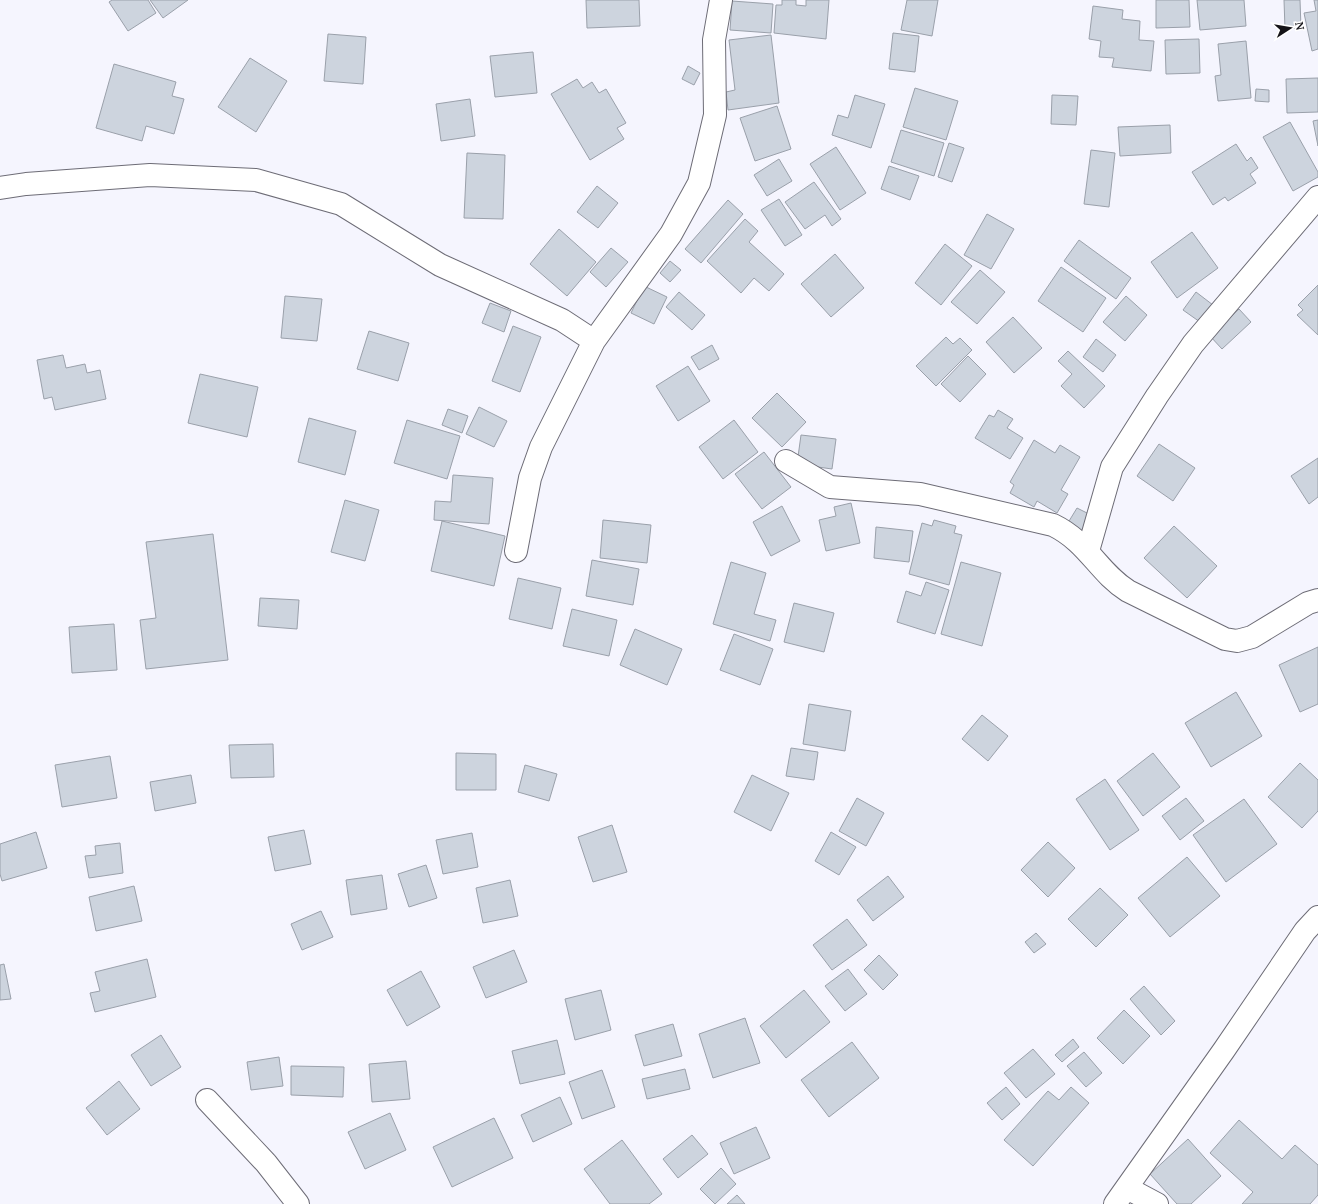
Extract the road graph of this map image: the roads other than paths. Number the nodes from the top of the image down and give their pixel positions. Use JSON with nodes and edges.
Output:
{"nodes":[{"id":1,"x":721,"y":0,"type":"edge"},
{"id":2,"x":0,"y":188,"type":"edge"},
{"id":3,"x":1318,"y":197,"type":"edge"},
{"id":4,"x":594,"y":342,"type":"junction"},
{"id":5,"x":786,"y":461,"type":"dead end"},
{"id":6,"x":1088,"y":550,"type":"junction"},
{"id":7,"x":516,"y":551,"type":"dead end"},
{"id":8,"x":1318,"y":600,"type":"edge"},
{"id":9,"x":1318,"y":918,"type":"edge"},
{"id":10,"x":207,"y":1100,"type":"dead end"},
{"id":11,"x":1121,"y":1196,"type":"edge"},
{"id":12,"x":298,"y":1204,"type":"edge"},
{"id":13,"x":1157,"y":1204,"type":"edge"}],
"edges":[{"from":1,"to":4,"type":"street"},
{"from":2,"to":4,"type":"street"},
{"from":3,"to":6,"type":"street"},
{"from":4,"to":7,"type":"street"},
{"from":5,"to":6,"type":"street"},
{"from":6,"to":8,"type":"street"},
{"from":9,"to":11,"type":"street"},
{"from":10,"to":12,"type":"street"},
{"from":11,"to":13,"type":"street"}]}
